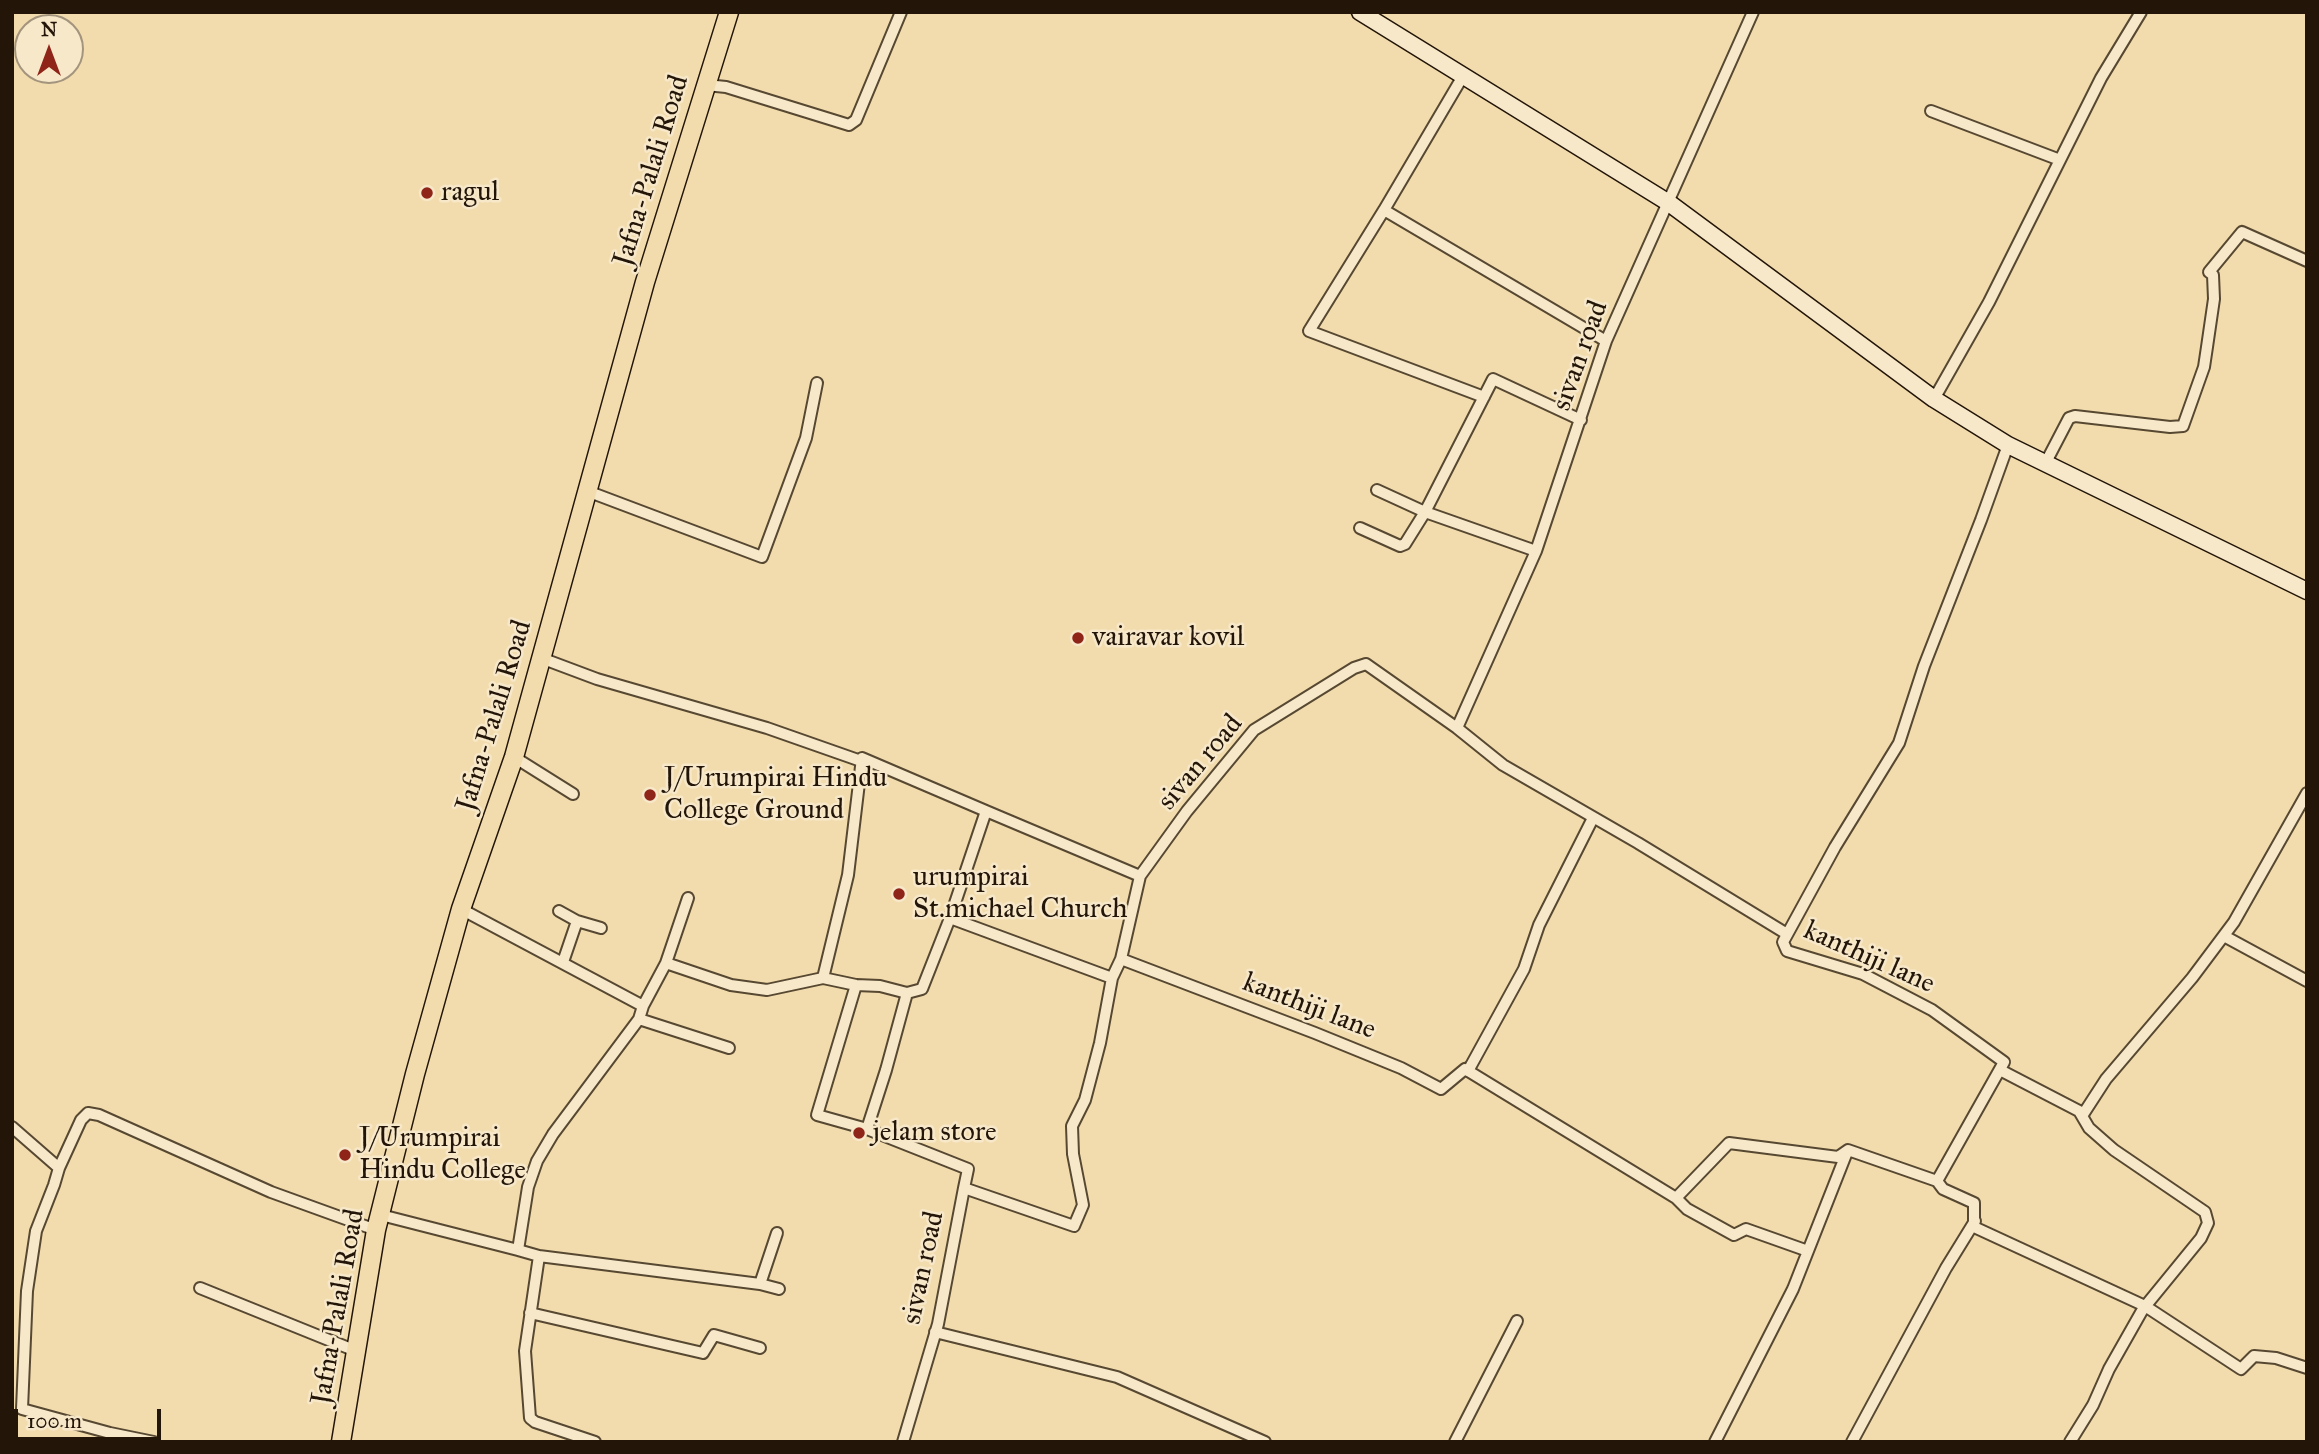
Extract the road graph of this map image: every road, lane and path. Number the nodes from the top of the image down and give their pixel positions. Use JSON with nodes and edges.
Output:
{"nodes":[{"id":1,"x":729,"y":12,"type":"edge"},
{"id":2,"x":901,"y":12,"type":"edge"},
{"id":3,"x":1360,"y":12,"type":"edge"},
{"id":4,"x":1753,"y":12,"type":"edge"},
{"id":5,"x":2141,"y":12,"type":"edge"},
{"id":6,"x":1463,"y":76,"type":"junction"},
{"id":7,"x":706,"y":85,"type":"junction"},
{"id":8,"x":1931,"y":111,"type":"dead end"},
{"id":9,"x":2060,"y":160,"type":"junction"},
{"id":10,"x":1670,"y":203,"type":"junction"},
{"id":11,"x":1384,"y":211,"type":"junction"},
{"id":12,"x":2307,"y":261,"type":"edge"},
{"id":13,"x":1606,"y":341,"type":"junction"},
{"id":14,"x":817,"y":383,"type":"dead end"},
{"id":15,"x":1484,"y":397,"type":"junction"},
{"id":16,"x":1934,"y":399,"type":"junction"},
{"id":17,"x":1581,"y":420,"type":"junction"},
{"id":18,"x":2008,"y":445,"type":"junction"},
{"id":19,"x":2045,"y":464,"type":"junction"},
{"id":20,"x":1377,"y":490,"type":"dead end"},
{"id":21,"x":587,"y":491,"type":"junction"},
{"id":22,"x":1425,"y":512,"type":"junction"},
{"id":23,"x":1360,"y":528,"type":"dead end"},
{"id":24,"x":1536,"y":551,"type":"junction"},
{"id":25,"x":2307,"y":591,"type":"edge"},
{"id":26,"x":541,"y":658,"type":"junction"},
{"id":27,"x":1457,"y":728,"type":"junction"},
{"id":28,"x":514,"y":757,"type":"junction"},
{"id":29,"x":861,"y":761,"type":"junction"},
{"id":30,"x":2307,"y":793,"type":"edge"},
{"id":31,"x":573,"y":794,"type":"dead end"},
{"id":32,"x":986,"y":811,"type":"junction"},
{"id":33,"x":1593,"y":818,"type":"junction"},
{"id":34,"x":1140,"y":876,"type":"junction"},
{"id":35,"x":688,"y":898,"type":"dead end"},
{"id":36,"x":461,"y":909,"type":"junction"},
{"id":37,"x":559,"y":911,"type":"dead end"},
{"id":38,"x":950,"y":918,"type":"junction"},
{"id":39,"x":577,"y":921,"type":"junction"},
{"id":40,"x":601,"y":929,"type":"dead end"},
{"id":41,"x":1787,"y":934,"type":"junction"},
{"id":42,"x":2224,"y":936,"type":"junction"},
{"id":43,"x":1121,"y":959,"type":"junction"},
{"id":44,"x":563,"y":962,"type":"junction"},
{"id":45,"x":666,"y":963,"type":"junction"},
{"id":46,"x":823,"y":978,"type":"junction"},
{"id":47,"x":1112,"y":978,"type":"junction"},
{"id":48,"x":2307,"y":981,"type":"edge"},
{"id":49,"x":856,"y":985,"type":"junction"},
{"id":50,"x":907,"y":993,"type":"junction"},
{"id":51,"x":643,"y":1006,"type":"junction"},
{"id":52,"x":639,"y":1019,"type":"junction"},
{"id":53,"x":729,"y":1048,"type":"dead end"},
{"id":54,"x":1468,"y":1070,"type":"junction"},
{"id":55,"x":2000,"y":1070,"type":"junction"},
{"id":56,"x":2082,"y":1116,"type":"junction"},
{"id":57,"x":12,"y":1127,"type":"edge"},
{"id":58,"x":867,"y":1129,"type":"junction"},
{"id":59,"x":1848,"y":1150,"type":"junction"},
{"id":60,"x":59,"y":1168,"type":"junction"},
{"id":61,"x":1937,"y":1181,"type":"junction"},
{"id":62,"x":964,"y":1188,"type":"junction"},
{"id":63,"x":1676,"y":1198,"type":"junction"},
{"id":64,"x":1975,"y":1221,"type":"junction"},
{"id":65,"x":379,"y":1222,"type":"junction"},
{"id":66,"x":777,"y":1233,"type":"dead end"},
{"id":67,"x":517,"y":1250,"type":"junction"},
{"id":68,"x":1808,"y":1251,"type":"junction"},
{"id":69,"x":540,"y":1256,"type":"junction"},
{"id":70,"x":760,"y":1284,"type":"junction"},
{"id":71,"x":200,"y":1288,"type":"dead end"},
{"id":72,"x":779,"y":1290,"type":"dead end"},
{"id":73,"x":2146,"y":1306,"type":"junction"},
{"id":74,"x":530,"y":1313,"type":"junction"},
{"id":75,"x":1517,"y":1321,"type":"dead end"},
{"id":76,"x":935,"y":1332,"type":"junction"},
{"id":77,"x":760,"y":1348,"type":"dead end"},
{"id":78,"x":356,"y":1351,"type":"junction"},
{"id":79,"x":2307,"y":1368,"type":"edge"},
{"id":80,"x":154,"y":1442,"type":"edge"},
{"id":81,"x":341,"y":1442,"type":"edge"},
{"id":82,"x":595,"y":1442,"type":"edge"},
{"id":83,"x":903,"y":1442,"type":"edge"},
{"id":84,"x":1265,"y":1442,"type":"edge"},
{"id":85,"x":1455,"y":1442,"type":"edge"},
{"id":86,"x":1715,"y":1442,"type":"edge"},
{"id":87,"x":1852,"y":1442,"type":"edge"},
{"id":88,"x":2070,"y":1442,"type":"edge"}],
"edges":[{"from":1,"to":7,"type":"main road","name":"Jafna-Palali Road"},
{"from":2,"to":7,"type":"street"},
{"from":3,"to":6,"type":"street"},
{"from":4,"to":10,"type":"street","name":"sivan road"},
{"from":5,"to":9,"type":"street"},
{"from":6,"to":10,"type":"street"},
{"from":6,"to":11,"type":"street"},
{"from":7,"to":21,"type":"main road","name":"Jafna-Palali Road"},
{"from":8,"to":9,"type":"street"},
{"from":9,"to":16,"type":"street"},
{"from":10,"to":13,"type":"street","name":"sivan road"},
{"from":10,"to":16,"type":"street"},
{"from":11,"to":13,"type":"street"},
{"from":11,"to":15,"type":"street"},
{"from":12,"to":19,"type":"street"},
{"from":13,"to":17,"type":"street","name":"sivan road"},
{"from":14,"to":21,"type":"street"},
{"from":15,"to":17,"type":"street"},
{"from":15,"to":22,"type":"street"},
{"from":16,"to":18,"type":"street"},
{"from":17,"to":24,"type":"street","name":"sivan road"},
{"from":18,"to":19,"type":"street"},
{"from":18,"to":41,"type":"street","name":"kanthiji lane"},
{"from":19,"to":25,"type":"street"},
{"from":20,"to":22,"type":"street"},
{"from":21,"to":26,"type":"main road","name":"Jafna-Palali Road"},
{"from":22,"to":23,"type":"street"},
{"from":22,"to":24,"type":"street"},
{"from":24,"to":27,"type":"street","name":"sivan road"},
{"from":26,"to":28,"type":"main road","name":"Jafna-Palali Road"},
{"from":26,"to":29,"type":"street"},
{"from":27,"to":33,"type":"street"},
{"from":27,"to":34,"type":"street","name":"sivan road"},
{"from":28,"to":31,"type":"street"},
{"from":28,"to":36,"type":"main road","name":"Jafna-Palali Road"},
{"from":29,"to":32,"type":"street"},
{"from":29,"to":46,"type":"street"},
{"from":30,"to":42,"type":"street"},
{"from":32,"to":34,"type":"street"},
{"from":32,"to":38,"type":"street"},
{"from":33,"to":41,"type":"street"},
{"from":33,"to":54,"type":"street"},
{"from":34,"to":43,"type":"street","name":"sivan road"},
{"from":35,"to":45,"type":"street"},
{"from":36,"to":44,"type":"street"},
{"from":36,"to":65,"type":"main road","name":"Jafna-Palali Road"},
{"from":37,"to":39,"type":"street"},
{"from":38,"to":47,"type":"street"},
{"from":38,"to":50,"type":"street"},
{"from":39,"to":40,"type":"street"},
{"from":39,"to":44,"type":"street"},
{"from":41,"to":55,"type":"street","name":"kanthiji lane"},
{"from":42,"to":48,"type":"street"},
{"from":42,"to":56,"type":"street"},
{"from":43,"to":47,"type":"street","name":"sivan road"},
{"from":43,"to":54,"type":"street","name":"kanthiji lane"},
{"from":44,"to":51,"type":"street"},
{"from":45,"to":46,"type":"street"},
{"from":45,"to":51,"type":"street"},
{"from":46,"to":49,"type":"street"},
{"from":47,"to":62,"type":"street","name":"sivan road"},
{"from":49,"to":50,"type":"street"},
{"from":49,"to":58,"type":"street"},
{"from":50,"to":58,"type":"street"},
{"from":51,"to":52,"type":"street"},
{"from":52,"to":53,"type":"street"},
{"from":52,"to":67,"type":"street"},
{"from":54,"to":63,"type":"street"},
{"from":55,"to":56,"type":"street"},
{"from":55,"to":61,"type":"street"},
{"from":56,"to":73,"type":"street"},
{"from":57,"to":60,"type":"street"},
{"from":58,"to":62,"type":"street"},
{"from":59,"to":61,"type":"street"},
{"from":59,"to":63,"type":"street"},
{"from":59,"to":68,"type":"street"},
{"from":60,"to":65,"type":"street"},
{"from":60,"to":80,"type":"street"},
{"from":61,"to":64,"type":"street"},
{"from":62,"to":76,"type":"street","name":"sivan road"},
{"from":63,"to":68,"type":"street"},
{"from":64,"to":73,"type":"street"},
{"from":64,"to":87,"type":"street"},
{"from":65,"to":67,"type":"street"},
{"from":65,"to":78,"type":"main road","name":"Jafna-Palali Road"},
{"from":66,"to":70,"type":"street"},
{"from":67,"to":69,"type":"street"},
{"from":68,"to":86,"type":"street"},
{"from":69,"to":70,"type":"street"},
{"from":69,"to":74,"type":"street"},
{"from":70,"to":72,"type":"street"},
{"from":71,"to":78,"type":"street"},
{"from":73,"to":79,"type":"street"},
{"from":73,"to":88,"type":"street"},
{"from":74,"to":77,"type":"street"},
{"from":74,"to":82,"type":"street"},
{"from":75,"to":85,"type":"street"},
{"from":76,"to":83,"type":"street","name":"sivan road"},
{"from":76,"to":84,"type":"street"},
{"from":78,"to":81,"type":"main road","name":"Jafna-Palali Road"}]}
